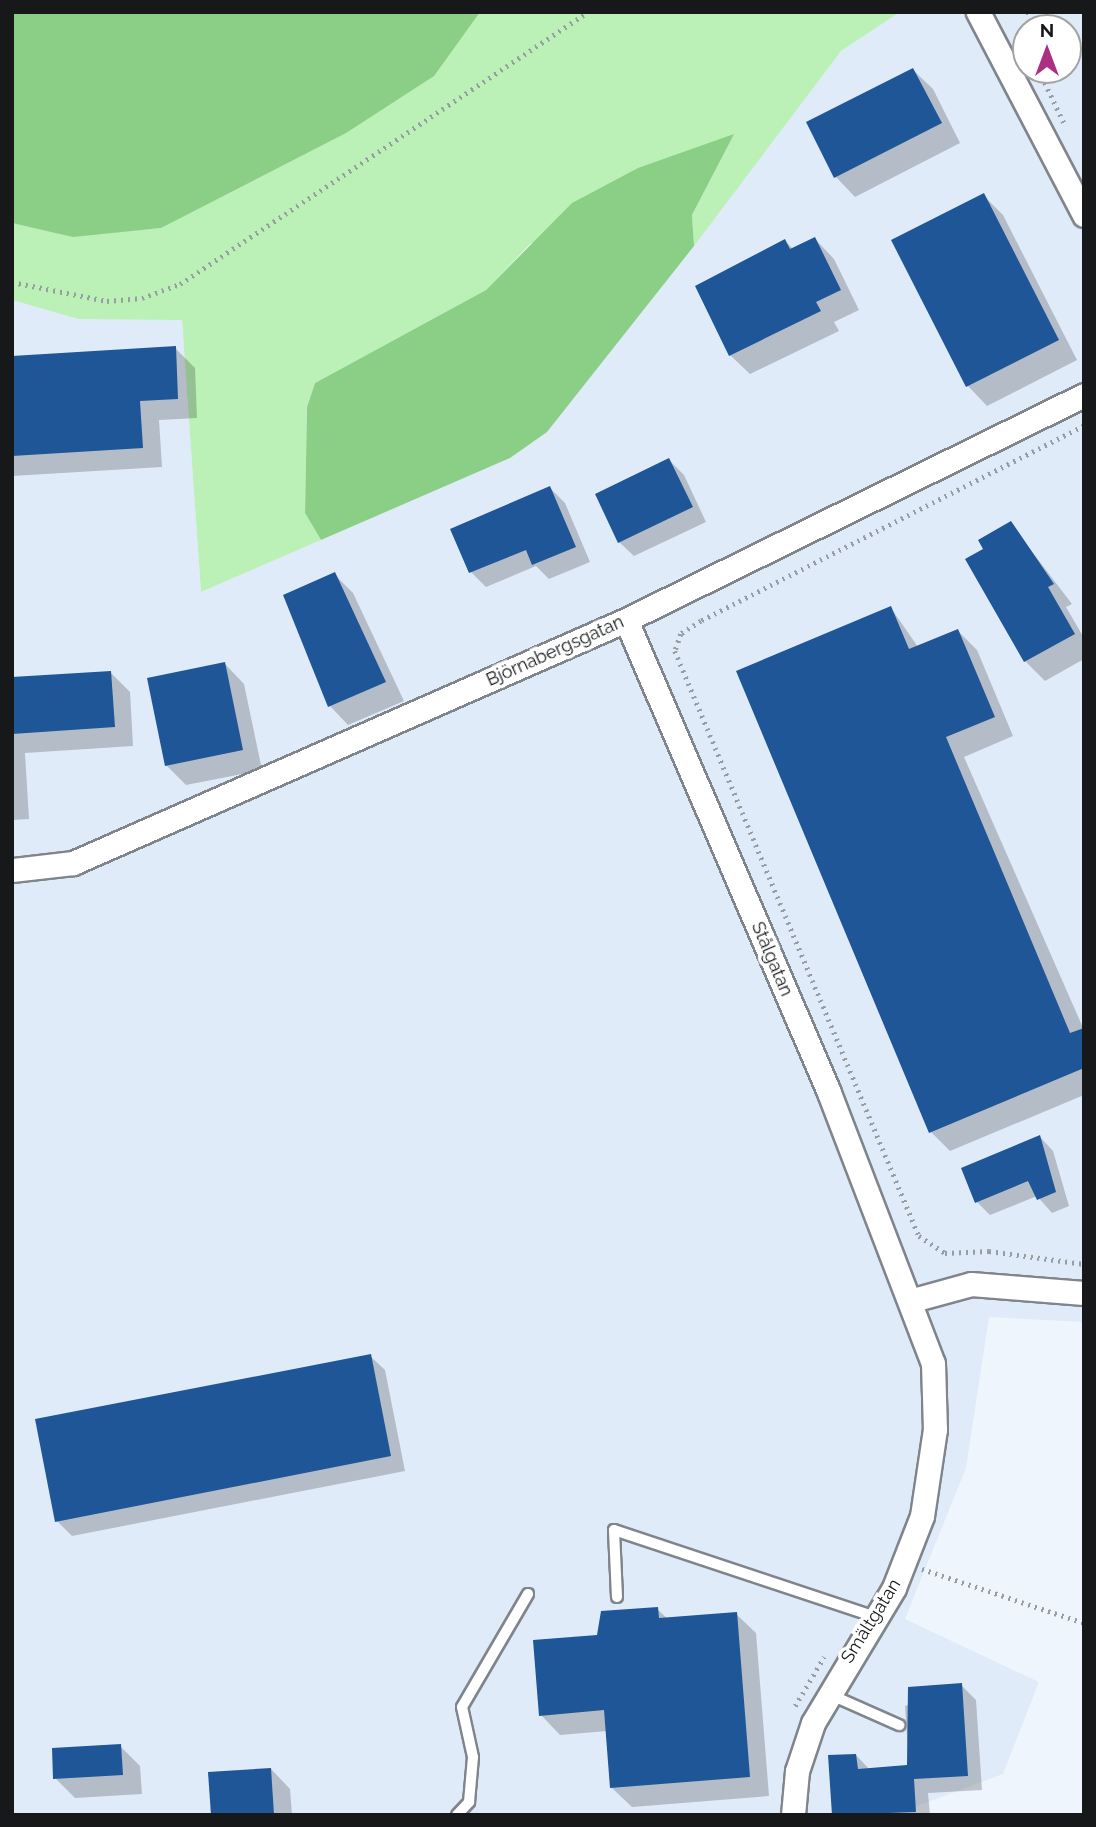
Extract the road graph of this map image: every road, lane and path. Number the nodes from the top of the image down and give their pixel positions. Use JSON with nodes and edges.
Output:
{"nodes":[{"id":1,"x":588,"y":12,"type":"edge"},
{"id":2,"x":978,"y":12,"type":"edge"},
{"id":3,"x":1046,"y":84,"type":"edge"},
{"id":4,"x":1067,"y":129,"type":"dead end"},
{"id":5,"x":1084,"y":215,"type":"edge"},
{"id":6,"x":12,"y":282,"type":"edge"},
{"id":7,"x":1084,"y":395,"type":"edge"},
{"id":8,"x":1084,"y":426,"type":"edge"},
{"id":9,"x":626,"y":620,"type":"junction"},
{"id":10,"x":12,"y":870,"type":"edge"},
{"id":11,"x":925,"y":1246,"type":"junction"},
{"id":12,"x":897,"y":1259,"type":"junction"},
{"id":13,"x":1084,"y":1264,"type":"edge"},
{"id":14,"x":1084,"y":1293,"type":"edge"},
{"id":15,"x":913,"y":1300,"type":"junction"},
{"id":16,"x":905,"y":1564,"type":"junction"},
{"id":17,"x":528,"y":1594,"type":"dead end"},
{"id":18,"x":617,"y":1597,"type":"dead end"},
{"id":19,"x":875,"y":1618,"type":"junction"},
{"id":20,"x":1084,"y":1623,"type":"edge"},
{"id":21,"x":826,"y":1692,"type":"junction"},
{"id":22,"x":899,"y":1725,"type":"dead end"},
{"id":23,"x":457,"y":1815,"type":"edge"},
{"id":24,"x":793,"y":1815,"type":"edge"}],
"edges":[{"from":1,"to":6,"type":"path"},
{"from":2,"to":5,"type":"street"},
{"from":3,"to":4,"type":"path"},
{"from":7,"to":9,"type":"street","name":"Björnabergsgatan"},
{"from":8,"to":11,"type":"path"},
{"from":9,"to":10,"type":"street","name":"Björnabergsgatan"},
{"from":9,"to":12,"type":"street","name":"Stålgatan"},
{"from":11,"to":12,"type":"path"},
{"from":11,"to":13,"type":"path"},
{"from":12,"to":15,"type":"street","name":"Stålgatan"},
{"from":14,"to":15,"type":"street"},
{"from":15,"to":16,"type":"street","name":"Smältgatan"},
{"from":16,"to":19,"type":"street","name":"Smältgatan"},
{"from":16,"to":20,"type":"path"},
{"from":17,"to":23,"type":"lane"},
{"from":18,"to":19,"type":"lane"},
{"from":19,"to":21,"type":"street","name":"Smältgatan"},
{"from":21,"to":22,"type":"lane"},
{"from":21,"to":24,"type":"street","name":"Smältgatan"}]}
